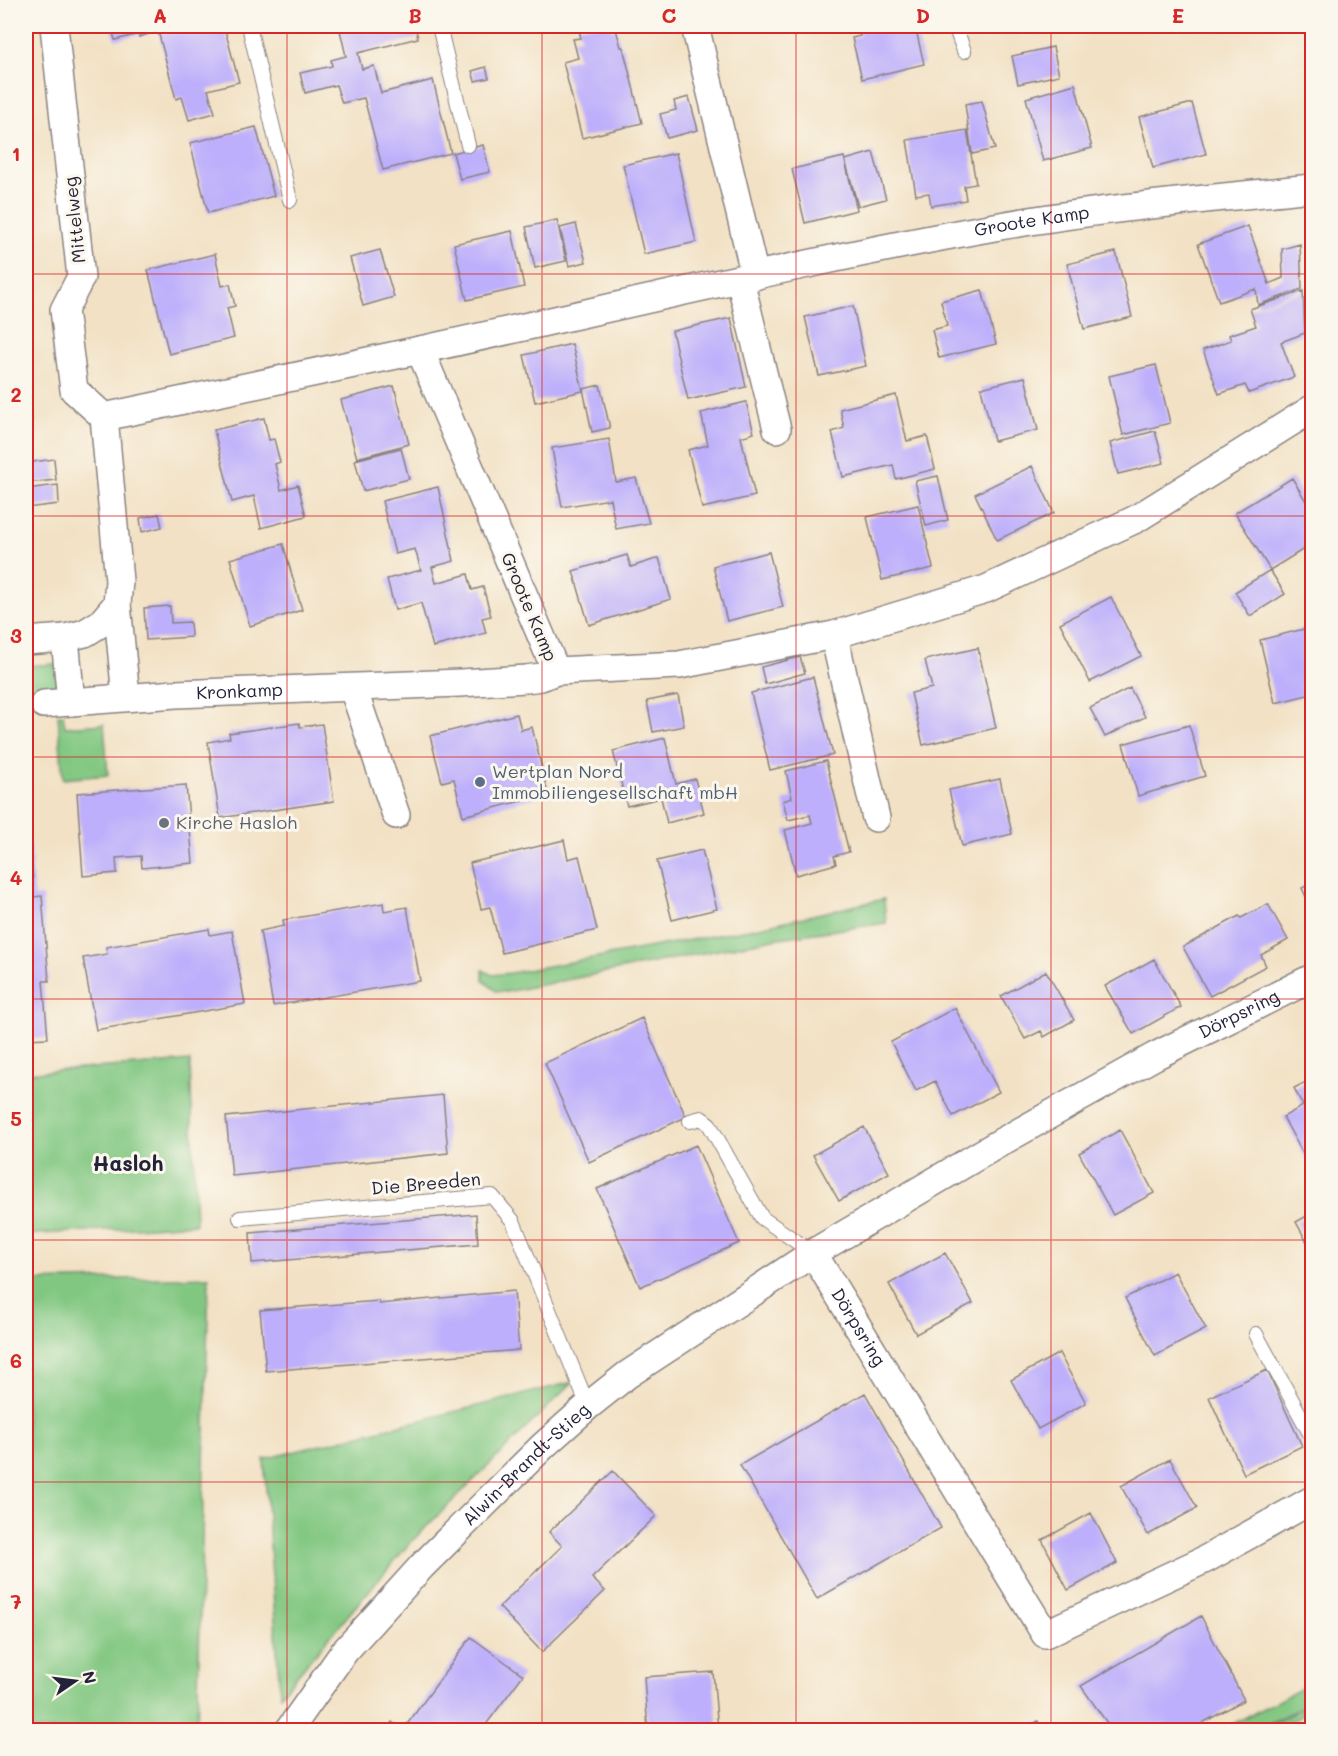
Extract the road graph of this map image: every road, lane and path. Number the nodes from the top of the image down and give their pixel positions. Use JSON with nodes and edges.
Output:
{"nodes":[{"id":1,"x":54,"y":26,"type":"edge"},
{"id":2,"x":249,"y":26,"type":"edge"},
{"id":3,"x":439,"y":26,"type":"edge"},
{"id":4,"x":695,"y":26,"type":"edge"},
{"id":5,"x":955,"y":26,"type":"edge"},
{"id":6,"x":964,"y":51,"type":"dead end"},
{"id":7,"x":468,"y":145,"type":"dead end"},
{"id":8,"x":1312,"y":188,"type":"edge"},
{"id":9,"x":290,"y":200,"type":"dead end"},
{"id":10,"x":748,"y":278,"type":"junction"},
{"id":11,"x":420,"y":350,"type":"junction"},
{"id":12,"x":1312,"y":409,"type":"edge"},
{"id":13,"x":104,"y":417,"type":"junction"},
{"id":14,"x":777,"y":429,"type":"dead end"},
{"id":15,"x":117,"y":604,"type":"junction"},
{"id":16,"x":834,"y":635,"type":"junction"},
{"id":17,"x":75,"y":636,"type":"junction"},
{"id":18,"x":26,"y":641,"type":"edge"},
{"id":19,"x":556,"y":671,"type":"junction"},
{"id":20,"x":353,"y":688,"type":"junction"},
{"id":21,"x":126,"y":697,"type":"junction"},
{"id":22,"x":396,"y":815,"type":"dead end"},
{"id":23,"x":876,"y":818,"type":"dead end"},
{"id":24,"x":1312,"y":978,"type":"edge"},
{"id":25,"x":690,"y":1121,"type":"dead end"},
{"id":26,"x":240,"y":1218,"type":"dead end"},
{"id":27,"x":813,"y":1252,"type":"junction"},
{"id":28,"x":1256,"y":1334,"type":"dead end"},
{"id":29,"x":588,"y":1406,"type":"junction"},
{"id":30,"x":1312,"y":1437,"type":"edge"},
{"id":31,"x":1312,"y":1500,"type":"edge"},
{"id":32,"x":289,"y":1731,"type":"edge"}],
"edges":[{"from":1,"to":13,"type":"street","name":"Mittelweg"},
{"from":2,"to":9,"type":"lane"},
{"from":3,"to":7,"type":"lane"},
{"from":4,"to":10,"type":"street"},
{"from":5,"to":6,"type":"lane"},
{"from":8,"to":10,"type":"street","name":"Groote Kamp"},
{"from":10,"to":11,"type":"street","name":"Groote Kamp"},
{"from":10,"to":14,"type":"street"},
{"from":11,"to":13,"type":"street","name":"Groote Kamp"},
{"from":11,"to":19,"type":"street","name":"Groote Kamp"},
{"from":12,"to":16,"type":"street","name":"Groote Kamp"},
{"from":13,"to":15,"type":"street"},
{"from":15,"to":17,"type":"street"},
{"from":15,"to":21,"type":"street"},
{"from":16,"to":19,"type":"street","name":"Groote Kamp"},
{"from":16,"to":23,"type":"street"},
{"from":17,"to":18,"type":"street"},
{"from":17,"to":21,"type":"street","name":"Kronkamp"},
{"from":19,"to":20,"type":"street","name":"Kronkamp"},
{"from":20,"to":21,"type":"street","name":"Kronkamp"},
{"from":20,"to":22,"type":"street"},
{"from":24,"to":27,"type":"street","name":"Dörpsring"},
{"from":25,"to":27,"type":"lane"},
{"from":26,"to":29,"type":"lane","name":"Die Breeden"},
{"from":27,"to":29,"type":"street","name":"Alwin-Brandt-Stieg"},
{"from":27,"to":31,"type":"street","name":"Dörpsring"},
{"from":28,"to":30,"type":"lane"},
{"from":29,"to":32,"type":"street","name":"Alwin-Brandt-Stieg"}]}
